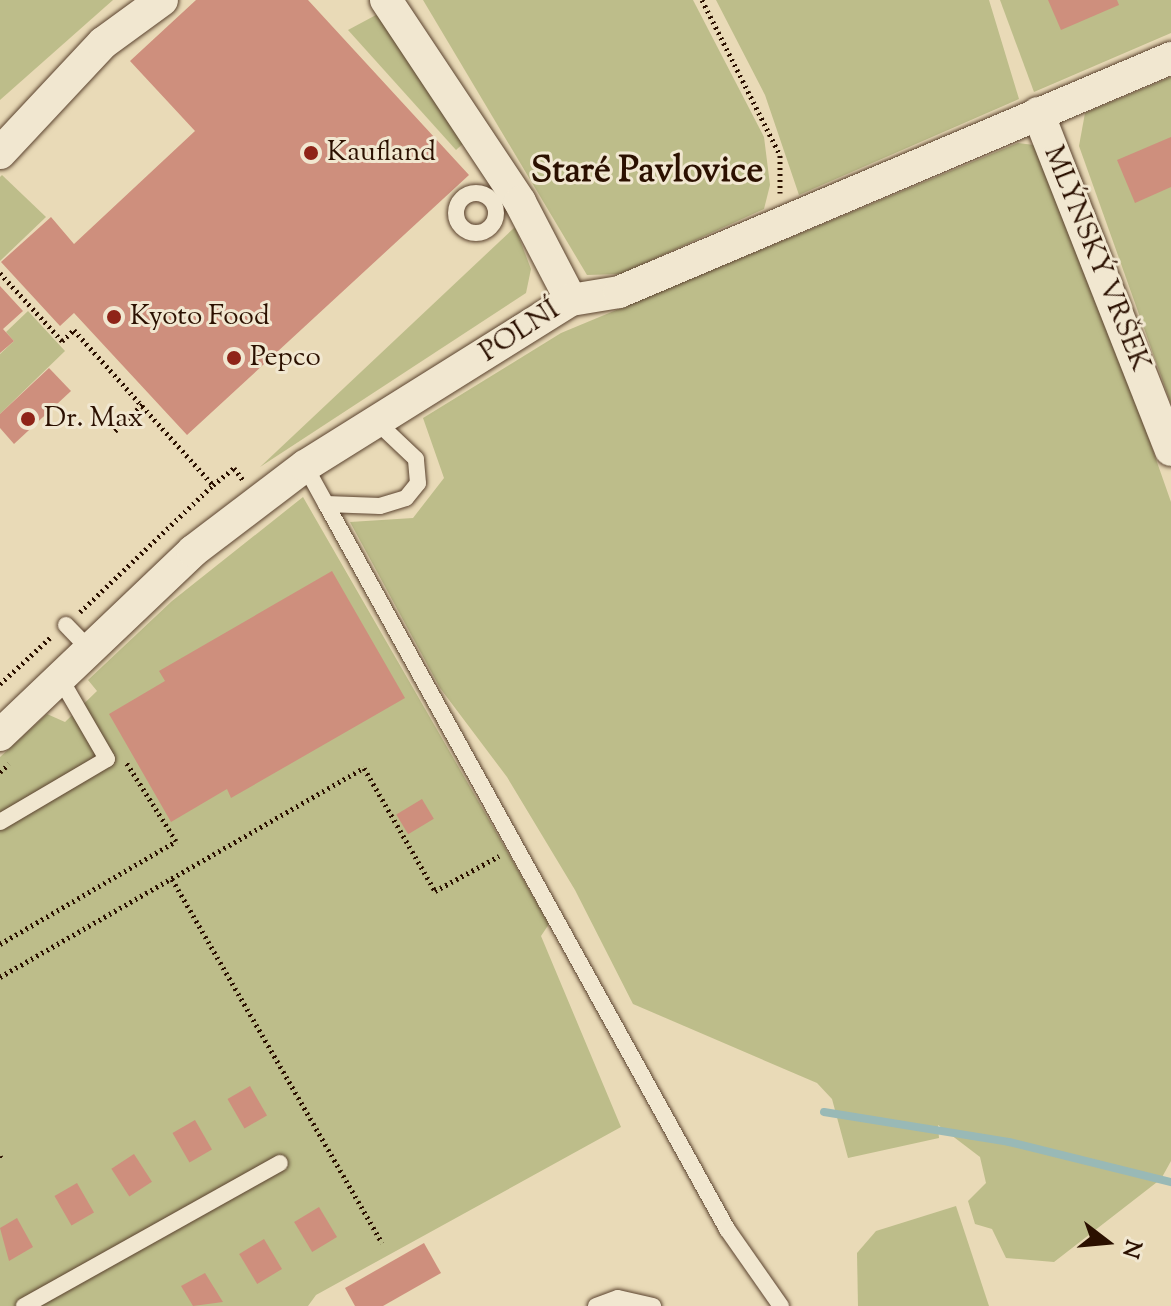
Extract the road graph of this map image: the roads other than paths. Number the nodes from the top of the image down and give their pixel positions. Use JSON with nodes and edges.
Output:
{"nodes":[{"id":1,"x":162,"y":0,"type":"edge"},
{"id":2,"x":386,"y":0,"type":"edge"},
{"id":3,"x":1171,"y":58,"type":"edge"},
{"id":4,"x":1038,"y":113,"type":"junction"},
{"id":5,"x":0,"y":153,"type":"edge"},
{"id":6,"x":571,"y":300,"type":"junction"},
{"id":7,"x":378,"y":423,"type":"junction"},
{"id":8,"x":1171,"y":450,"type":"edge"},
{"id":9,"x":305,"y":466,"type":"junction"},
{"id":10,"x":326,"y":504,"type":"junction"},
{"id":11,"x":66,"y":625,"type":"road end"},
{"id":12,"x":90,"y":650,"type":"junction"},
{"id":13,"x":60,"y":678,"type":"junction"},
{"id":14,"x":0,"y":735,"type":"edge"},
{"id":15,"x":0,"y":822,"type":"edge"},
{"id":16,"x":280,"y":1163,"type":"dead end"},
{"id":17,"x":24,"y":1306,"type":"edge"},
{"id":18,"x":596,"y":1306,"type":"edge"},
{"id":19,"x":653,"y":1306,"type":"edge"},
{"id":20,"x":781,"y":1306,"type":"edge"}],
"edges":[{"from":1,"to":5,"type":"street"},
{"from":2,"to":6,"type":"street"},
{"from":3,"to":4,"type":"street","name":"POLNÍ"},
{"from":4,"to":6,"type":"street","name":"POLNÍ"},
{"from":4,"to":8,"type":"street","name":"MLÝNSKÝ VRŠEK"},
{"from":6,"to":7,"type":"street","name":"POLNÍ"},
{"from":7,"to":9,"type":"street","name":"POLNÍ"},
{"from":7,"to":10,"type":"lane"},
{"from":9,"to":10,"type":"lane"},
{"from":9,"to":12,"type":"street","name":"POLNÍ"},
{"from":10,"to":20,"type":"lane"},
{"from":11,"to":12,"type":"lane"},
{"from":12,"to":13,"type":"street","name":"POLNÍ"},
{"from":13,"to":14,"type":"street","name":"POLNÍ"},
{"from":13,"to":15,"type":"lane"},
{"from":16,"to":17,"type":"lane"},
{"from":18,"to":19,"type":"lane"}]}
